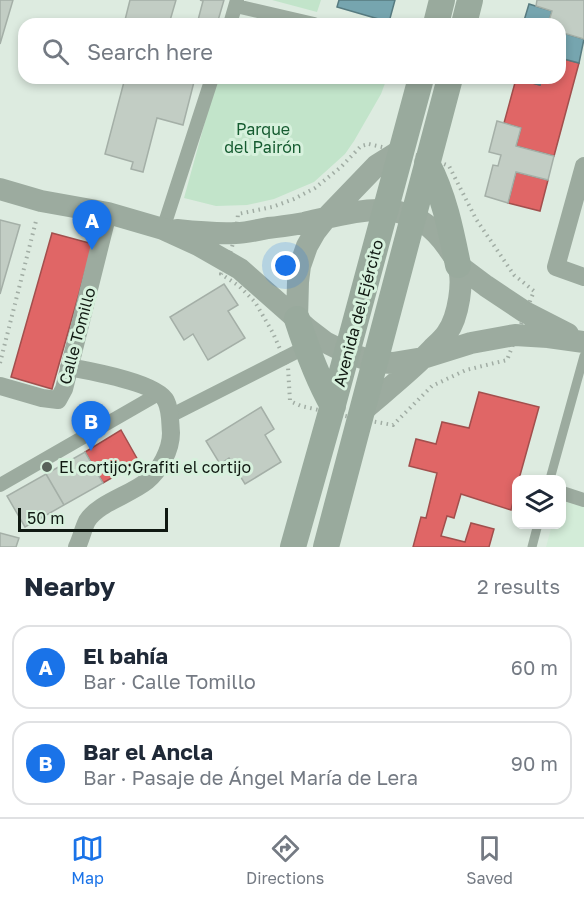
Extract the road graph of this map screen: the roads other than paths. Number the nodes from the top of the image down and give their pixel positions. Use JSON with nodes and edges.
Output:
{"nodes":[{"id":1,"x":442,"y":0,"type":"edge"},
{"id":2,"x":470,"y":0,"type":"edge"},
{"id":3,"x":236,"y":3,"type":"edge"},
{"id":4,"x":232,"y":18,"type":"edge"},
{"id":5,"x":292,"y":18,"type":"edge"},
{"id":6,"x":438,"y":18,"type":"edge"},
{"id":7,"x":466,"y":18,"type":"edge"},
{"id":8,"x":210,"y":84,"type":"edge"},
{"id":9,"x":419,"y":84,"type":"edge"},
{"id":10,"x":448,"y":84,"type":"edge"},
{"id":11,"x":401,"y":150,"type":"junction"},
{"id":12,"x":428,"y":163,"type":"junction"},
{"id":13,"x":584,"y":166,"type":"edge"},
{"id":14,"x":0,"y":189,"type":"edge"},
{"id":15,"x":386,"y":211,"type":"junction"},
{"id":16,"x":108,"y":213,"type":"junction"},
{"id":17,"x":414,"y":216,"type":"junction"},
{"id":18,"x":326,"y":218,"type":"junction"},
{"id":19,"x":163,"y":229,"type":"junction"},
{"id":20,"x":458,"y":265,"type":"junction"},
{"id":21,"x":584,"y":277,"type":"edge"},
{"id":22,"x":297,"y":319,"type":"junction"},
{"id":23,"x":583,"y":346,"type":"edge"},
{"id":24,"x":306,"y":347,"type":"junction"},
{"id":25,"x":347,"y":353,"type":"junction"},
{"id":26,"x":423,"y":358,"type":"junction"},
{"id":27,"x":375,"y":362,"type":"junction"},
{"id":28,"x":69,"y":367,"type":"junction"},
{"id":29,"x":0,"y":386,"type":"edge"},
{"id":30,"x":160,"y":393,"type":"junction"},
{"id":31,"x":333,"y":406,"type":"junction"},
{"id":32,"x":360,"y":413,"type":"junction"},
{"id":33,"x":170,"y":416,"type":"junction"},
{"id":34,"x":551,"y":475,"type":"edge"},
{"id":35,"x":0,"y":485,"type":"edge"},
{"id":36,"x":566,"y":495,"type":"edge"},
{"id":37,"x":584,"y":500,"type":"edge"},
{"id":38,"x":537,"y":529,"type":"edge"},
{"id":39,"x":77,"y":547,"type":"edge"},
{"id":40,"x":293,"y":547,"type":"edge"},
{"id":41,"x":326,"y":547,"type":"edge"},
{"id":42,"x":532,"y":547,"type":"edge"}],
"edges":[{"from":1,"to":6,"type":"main road"},
{"from":2,"to":7,"type":"main road"},
{"from":3,"to":4,"type":"street"},
{"from":3,"to":5,"type":"street"},
{"from":8,"to":19,"type":"street"},
{"from":9,"to":11,"type":"main road","name":"Avenida del Ejército"},
{"from":10,"to":12,"type":"main road","name":"Avenida del Ejército"},
{"from":11,"to":15,"type":"main road","name":"Avenida del Ejército"},
{"from":11,"to":18,"type":"street"},
{"from":12,"to":17,"type":"main road","name":"Avenida del Ejército"},
{"from":12,"to":20,"type":"main road"},
{"from":13,"to":21,"type":"street"},
{"from":14,"to":16,"type":"street"},
{"from":15,"to":17,"type":"street"},
{"from":15,"to":18,"type":"street"},
{"from":15,"to":25,"type":"main road","name":"Avenida del Ejército"},
{"from":16,"to":19,"type":"street"},
{"from":16,"to":28,"type":"street","name":"Calle Tomillo"},
{"from":17,"to":20,"type":"street"},
{"from":17,"to":27,"type":"main road","name":"Avenida del Ejército"},
{"from":18,"to":19,"type":"street"},
{"from":18,"to":22,"type":"street"},
{"from":19,"to":22,"type":"street"},
{"from":20,"to":23,"type":"street"},
{"from":20,"to":26,"type":"street"},
{"from":22,"to":24,"type":"main road"},
{"from":22,"to":25,"type":"street"},
{"from":23,"to":26,"type":"street"},
{"from":23,"to":34,"type":"lane"},
{"from":24,"to":31,"type":"main road"},
{"from":24,"to":33,"type":"street"},
{"from":25,"to":27,"type":"street"},
{"from":25,"to":31,"type":"main road","name":"Avenida del Ejército"},
{"from":26,"to":27,"type":"street"},
{"from":26,"to":32,"type":"street"},
{"from":27,"to":32,"type":"main road","name":"Avenida del Ejército"},
{"from":28,"to":29,"type":"street","name":"Calle Tomillo"},
{"from":28,"to":30,"type":"street"},
{"from":30,"to":33,"type":"street"},
{"from":30,"to":35,"type":"street"},
{"from":31,"to":40,"type":"main road","name":"Avenida del Ejército"},
{"from":32,"to":41,"type":"main road","name":"Avenida del Ejército"},
{"from":33,"to":39,"type":"street"},
{"from":36,"to":37,"type":"street"},
{"from":38,"to":42,"type":"lane"}]}
